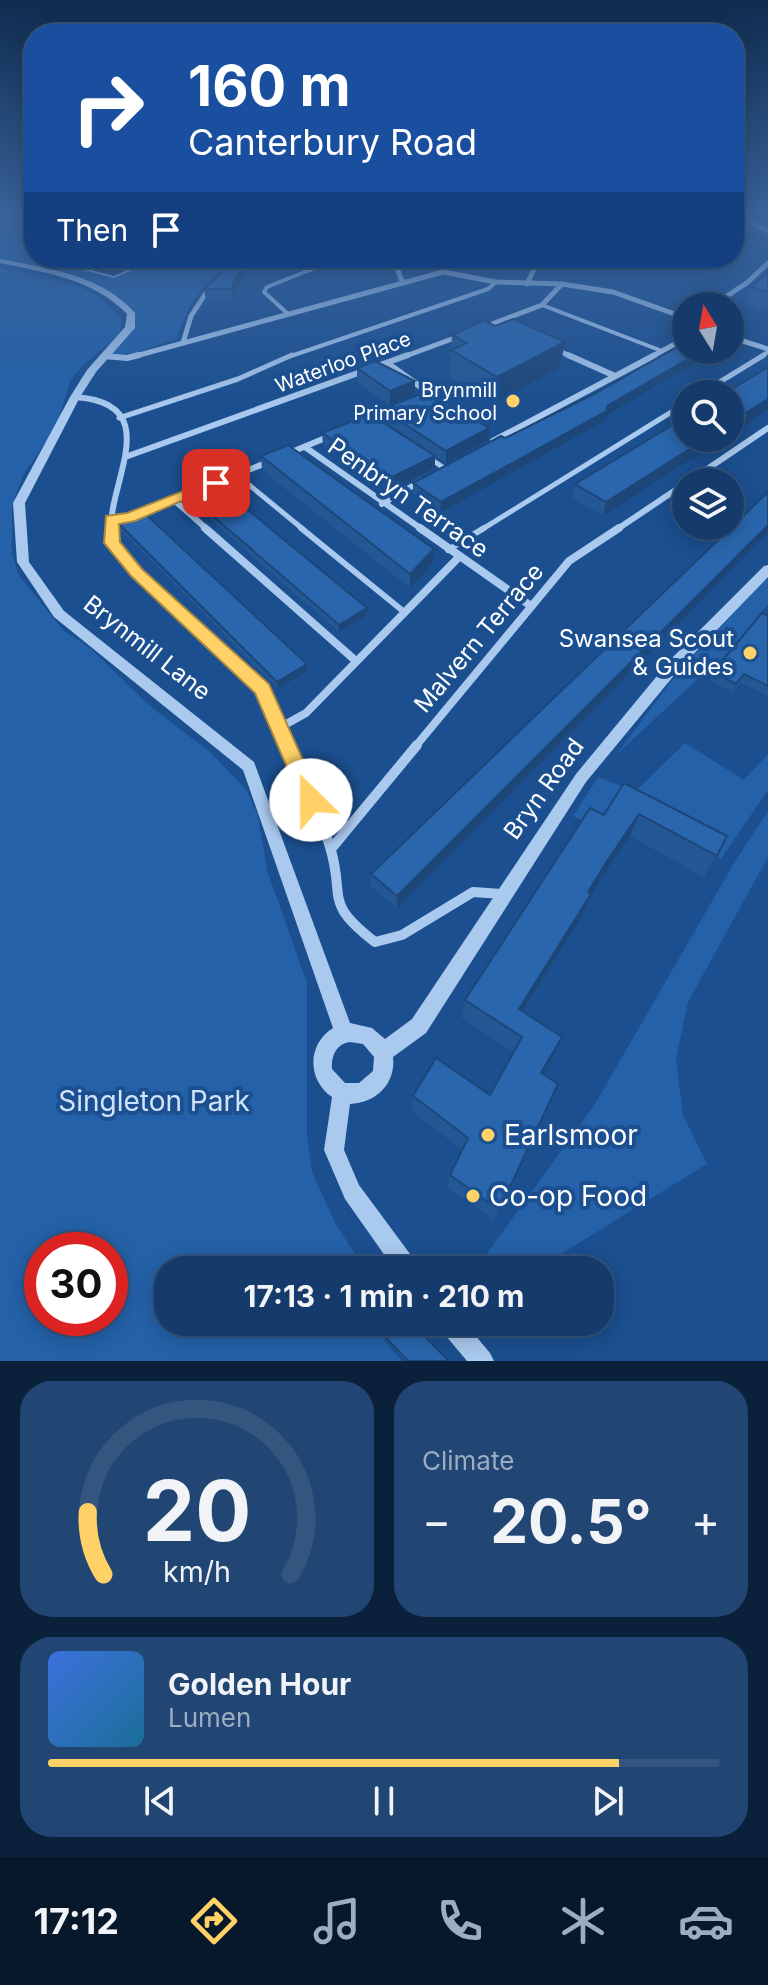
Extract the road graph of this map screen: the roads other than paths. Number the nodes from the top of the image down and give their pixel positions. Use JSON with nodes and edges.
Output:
{"nodes":[{"id":1,"x":85,"y":282,"type":"edge"},
{"id":2,"x":281,"y":282,"type":"edge"},
{"id":3,"x":400,"y":282,"type":"edge"},
{"id":4,"x":496,"y":282,"type":"joint"},
{"id":5,"x":527,"y":284,"type":"joint"},
{"id":6,"x":562,"y":284,"type":"junction"},
{"id":7,"x":212,"y":285,"type":"edge"},
{"id":8,"x":542,"y":305,"type":"junction"},
{"id":9,"x":672,"y":313,"type":"edge"},
{"id":10,"x":288,"y":314,"type":"junction"},
{"id":11,"x":495,"y":323,"type":"junction"},
{"id":12,"x":482,"y":328,"type":"edge"},
{"id":13,"x":509,"y":329,"type":"edge"},
{"id":14,"x":468,"y":333,"type":"edge"},
{"id":15,"x":744,"y":342,"type":"edge"},
{"id":16,"x":183,"y":343,"type":"junction"},
{"id":17,"x":548,"y":346,"type":"edge"},
{"id":18,"x":672,"y":346,"type":"edge"},
{"id":19,"x":768,"y":350,"type":"edge"},
{"id":20,"x":662,"y":351,"type":"junction"},
{"id":21,"x":105,"y":356,"type":"junction"},
{"id":22,"x":387,"y":363,"type":"junction"},
{"id":23,"x":613,"y":375,"type":"junction"},
{"id":24,"x":722,"y":380,"type":"edge"},
{"id":25,"x":432,"y":394,"type":"junction"},
{"id":26,"x":75,"y":397,"type":"junction"},
{"id":27,"x":419,"y":399,"type":"edge"},
{"id":28,"x":443,"y":401,"type":"edge"},
{"id":29,"x":672,"y":412,"type":"edge"},
{"id":30,"x":119,"y":418,"type":"junction"},
{"id":31,"x":768,"y":428,"type":"edge"},
{"id":32,"x":490,"y":429,"type":"edge"},
{"id":33,"x":343,"y":430,"type":"edge"},
{"id":34,"x":501,"y":436,"type":"junction"},
{"id":35,"x":490,"y":443,"type":"edge"},
{"id":36,"x":305,"y":447,"type":"junction"},
{"id":37,"x":419,"y":451,"type":"edge"},
{"id":38,"x":128,"y":456,"type":"junction"},
{"id":39,"x":455,"y":461,"type":"edge"},
{"id":40,"x":444,"y":468,"type":"junction"},
{"id":41,"x":708,"y":468,"type":"edge"},
{"id":42,"x":237,"y":475,"type":"junction"},
{"id":43,"x":672,"y":492,"type":"edge"},
{"id":44,"x":174,"y":500,"type":"junction"},
{"id":45,"x":382,"y":504,"type":"junction"},
{"id":46,"x":111,"y":520,"type":"junction"},
{"id":47,"x":448,"y":550,"type":"junction"},
{"id":48,"x":459,"y":557,"type":"junction"},
{"id":49,"x":768,"y":569,"type":"edge"},
{"id":50,"x":531,"y":606,"type":"junction"},
{"id":51,"x":403,"y":611,"type":"junction"},
{"id":52,"x":356,"y":661,"type":"junction"},
{"id":53,"x":281,"y":727,"type":"junction"},
{"id":54,"x":331,"y":849,"type":"junction"},
{"id":55,"x":502,"y":894,"type":"junction"},
{"id":56,"x":344,"y":1032,"type":"junction"},
{"id":57,"x":383,"y":1052,"type":"junction"},
{"id":58,"x":342,"y":1093,"type":"junction"},
{"id":59,"x":398,"y":1256,"type":"edge"},
{"id":60,"x":461,"y":1336,"type":"edge"},
{"id":61,"x":482,"y":1361,"type":"edge"}],
"edges":[{"from":1,"to":21,"type":"street","name":"Brynmill Lane"},
{"from":2,"to":10,"type":"lane"},
{"from":3,"to":10,"type":"street"},
{"from":4,"to":5,"type":"street"},
{"from":4,"to":30,"type":"lane"},
{"from":5,"to":6,"type":"street"},
{"from":6,"to":8,"type":"street"},
{"from":6,"to":9,"type":"street"},
{"from":7,"to":16,"type":"street"},
{"from":8,"to":11,"type":"street"},
{"from":8,"to":20,"type":"lane"},
{"from":10,"to":16,"type":"street"},
{"from":11,"to":12,"type":"street"},
{"from":11,"to":13,"type":"street"},
{"from":14,"to":22,"type":"street","name":"Waterloo Place"},
{"from":15,"to":19,"type":"street"},
{"from":16,"to":21,"type":"street"},
{"from":17,"to":23,"type":"street"},
{"from":18,"to":20,"type":"street"},
{"from":19,"to":24,"type":"lane"},
{"from":20,"to":23,"type":"street"},
{"from":21,"to":26,"type":"street","name":"Brynmill Lane"},
{"from":22,"to":25,"type":"street"},
{"from":22,"to":38,"type":"street","name":"Waterloo Place"},
{"from":23,"to":34,"type":"street"},
{"from":25,"to":27,"type":"street"},
{"from":25,"to":28,"type":"street"},
{"from":26,"to":30,"type":"street"},
{"from":26,"to":56,"type":"street","name":"Brynmill Lane"},
{"from":29,"to":47,"type":"lane"},
{"from":30,"to":38,"type":"street"},
{"from":31,"to":41,"type":"street","name":"Malvern Terrace"},
{"from":32,"to":34,"type":"street"},
{"from":33,"to":36,"type":"street"},
{"from":34,"to":35,"type":"street"},
{"from":36,"to":42,"type":"street"},
{"from":36,"to":45,"type":"street","name":"Penbryn Terrace"},
{"from":37,"to":40,"type":"lane"},
{"from":38,"to":46,"type":"street"},
{"from":39,"to":40,"type":"street"},
{"from":40,"to":45,"type":"street"},
{"from":42,"to":44,"type":"street"},
{"from":42,"to":51,"type":"lane"},
{"from":43,"to":50,"type":"street","name":"Malvern Terrace"},
{"from":44,"to":46,"type":"street"},
{"from":44,"to":52,"type":"street"},
{"from":45,"to":47,"type":"street","name":"Penbryn Terrace"},
{"from":46,"to":53,"type":"street"},
{"from":47,"to":48,"type":"street","name":"Penbryn Terrace"},
{"from":48,"to":50,"type":"street","name":"Penbryn Terrace"},
{"from":48,"to":51,"type":"street"},
{"from":49,"to":55,"type":"street","name":"Bryn Road"},
{"from":50,"to":54,"type":"street","name":"Malvern Terrace"},
{"from":51,"to":52,"type":"street"},
{"from":52,"to":53,"type":"street"},
{"from":53,"to":54,"type":"street"},
{"from":54,"to":55,"type":"street"},
{"from":55,"to":57,"type":"street","name":"Bryn Road"},
{"from":56,"to":57,"type":"street"},
{"from":56,"to":58,"type":"street"},
{"from":57,"to":58,"type":"street"},
{"from":58,"to":59,"type":"street"},
{"from":60,"to":61,"type":"street"}]}
